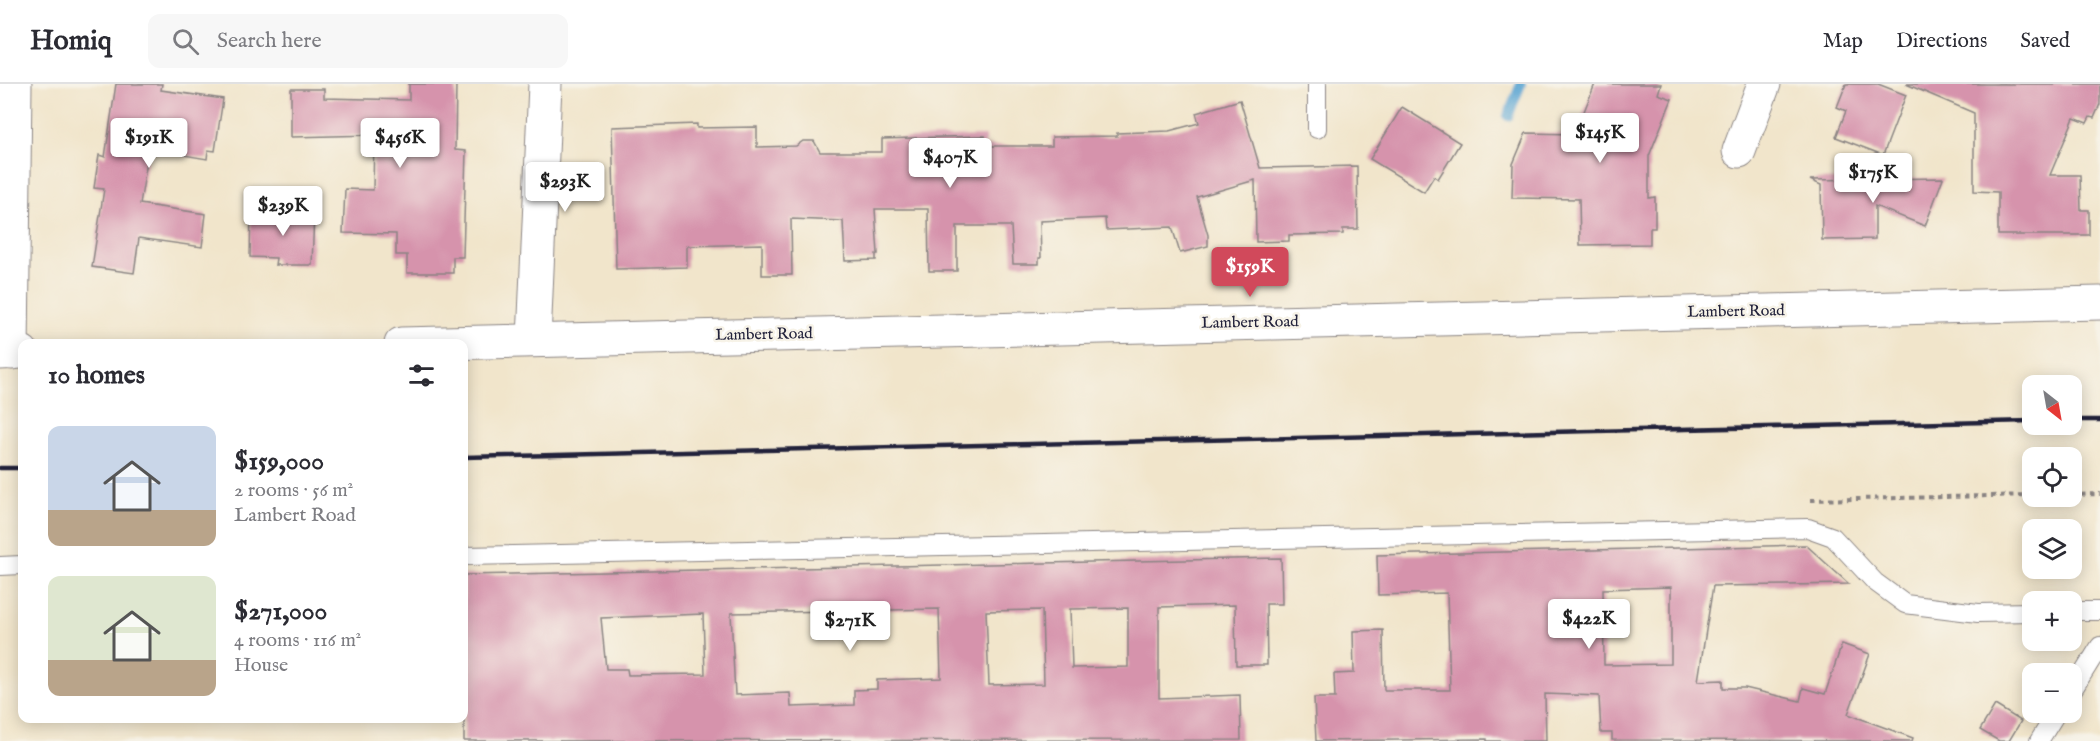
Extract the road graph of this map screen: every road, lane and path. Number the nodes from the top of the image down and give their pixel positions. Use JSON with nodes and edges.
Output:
{"nodes":[{"id":1,"x":15,"y":84,"type":"edge"},
{"id":2,"x":545,"y":84,"type":"edge"},
{"id":3,"x":1317,"y":84,"type":"edge"},
{"id":4,"x":1764,"y":84,"type":"edge"},
{"id":5,"x":1317,"y":129,"type":"dead end"},
{"id":6,"x":1739,"y":151,"type":"dead end"},
{"id":7,"x":2100,"y":303,"type":"edge"},
{"id":8,"x":534,"y":340,"type":"junction"},
{"id":9,"x":468,"y":342,"type":"edge"},
{"id":10,"x":11,"y":353,"type":"edge"},
{"id":11,"x":2100,"y":494,"type":"edge"},
{"id":12,"x":2082,"y":495,"type":"edge"},
{"id":13,"x":468,"y":556,"type":"edge"},
{"id":14,"x":0,"y":566,"type":"edge"},
{"id":15,"x":18,"y":566,"type":"edge"},
{"id":16,"x":2082,"y":611,"type":"edge"},
{"id":17,"x":2100,"y":611,"type":"edge"},
{"id":18,"x":2022,"y":612,"type":"edge"},
{"id":19,"x":2100,"y":646,"type":"edge"},
{"id":20,"x":2082,"y":675,"type":"edge"},
{"id":21,"x":2051,"y":723,"type":"edge"},
{"id":22,"x":2039,"y":741,"type":"edge"}],
"edges":[{"from":1,"to":10,"type":"main road"},
{"from":2,"to":8,"type":"main road"},
{"from":3,"to":5,"type":"lane"},
{"from":4,"to":6,"type":"main road"},
{"from":7,"to":8,"type":"main road","name":"Lambert Road"},
{"from":8,"to":9,"type":"main road","name":"Lambert Road"},
{"from":11,"to":12,"type":"path"},
{"from":13,"to":18,"type":"lane"},
{"from":14,"to":15,"type":"lane"},
{"from":16,"to":17,"type":"lane"},
{"from":19,"to":20,"type":"lane"},
{"from":21,"to":22,"type":"lane"}]}
